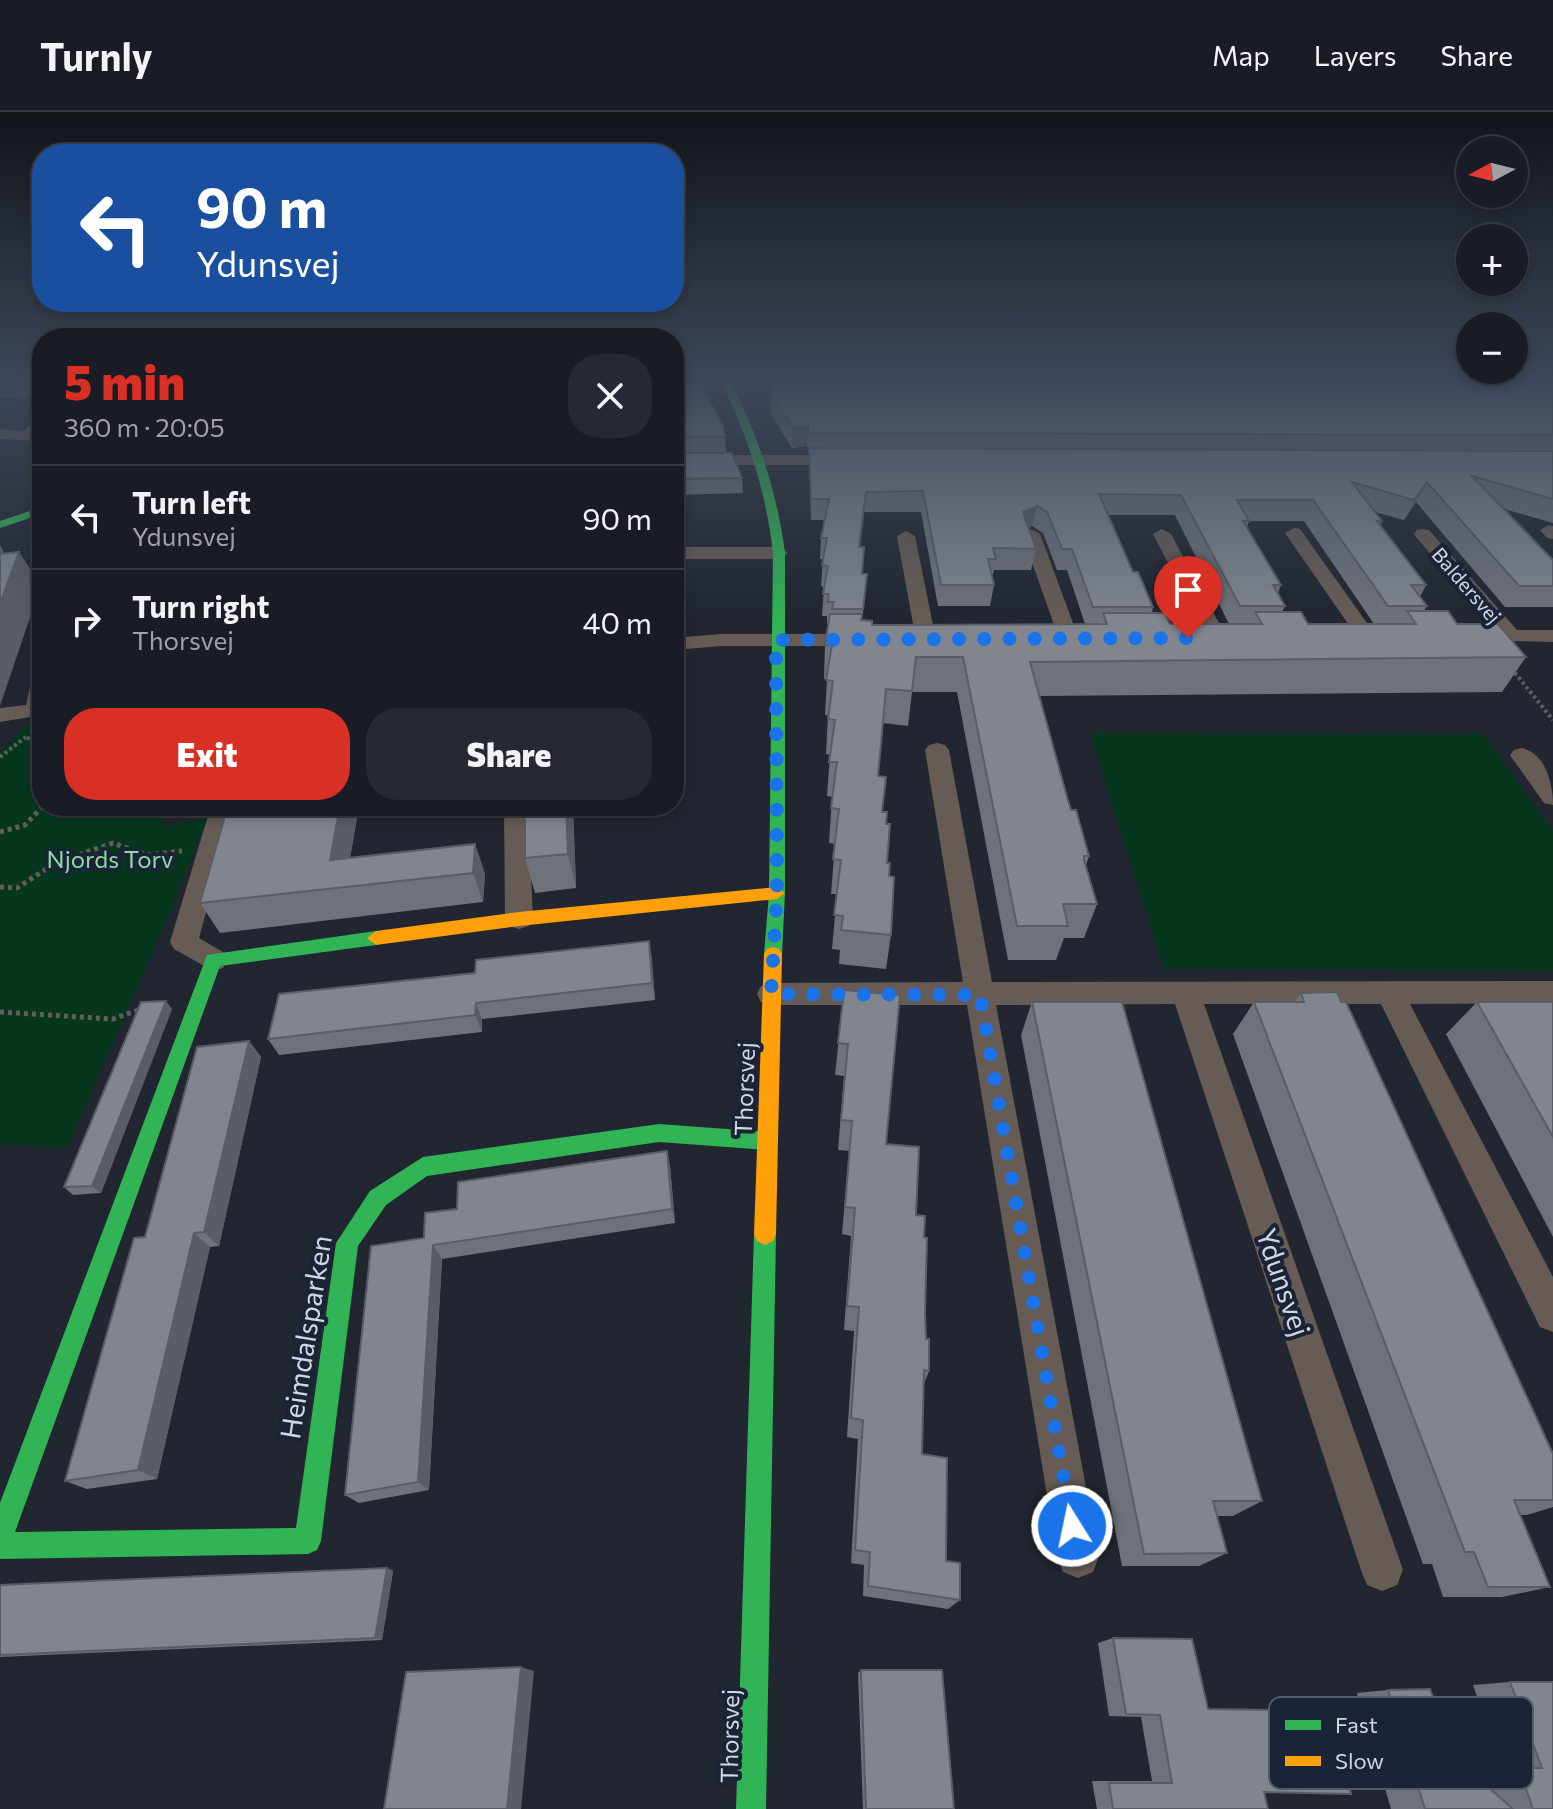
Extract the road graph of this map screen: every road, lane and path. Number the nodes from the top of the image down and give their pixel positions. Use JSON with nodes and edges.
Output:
{"nodes":[{"id":1,"x":747,"y":459,"type":"edge"},
{"id":2,"x":764,"y":459,"type":"edge"},
{"id":3,"x":782,"y":459,"type":"edge"},
{"id":4,"x":684,"y":460,"type":"edge"},
{"id":5,"x":859,"y":460,"type":"edge"},
{"id":6,"x":32,"y":514,"type":"edge"},
{"id":7,"x":0,"y":525,"type":"edge"},
{"id":8,"x":1294,"y":533,"type":"dead end"},
{"id":9,"x":1031,"y":534,"type":"edge"},
{"id":10,"x":1162,"y":534,"type":"dead end"},
{"id":11,"x":1423,"y":534,"type":"dead end"},
{"id":12,"x":906,"y":536,"type":"dead end"},
{"id":13,"x":684,"y":553,"type":"edge"},
{"id":14,"x":779,"y":553,"type":"junction"},
{"id":15,"x":1456,"y":636,"type":"edge"},
{"id":16,"x":1486,"y":636,"type":"junction"},
{"id":17,"x":1511,"y":636,"type":"junction"},
{"id":18,"x":1553,"y":636,"type":"edge"},
{"id":19,"x":1337,"y":637,"type":"edge"},
{"id":20,"x":1188,"y":638,"type":"edge"},
{"id":21,"x":1069,"y":639,"type":"edge"},
{"id":22,"x":776,"y":640,"type":"junction"},
{"id":23,"x":881,"y":640,"type":"edge"},
{"id":24,"x":926,"y":640,"type":"edge"},
{"id":25,"x":684,"y":644,"type":"edge"},
{"id":26,"x":32,"y":711,"type":"edge"},
{"id":27,"x":0,"y":715,"type":"edge"},
{"id":28,"x":1553,"y":720,"type":"edge"},
{"id":29,"x":27,"y":738,"type":"dead end"},
{"id":30,"x":32,"y":739,"type":"edge"},
{"id":31,"x":937,"y":750,"type":"dead end"},
{"id":32,"x":1522,"y":755,"type":"dead end"},
{"id":33,"x":1553,"y":797,"type":"edge"},
{"id":34,"x":34,"y":816,"type":"edge"},
{"id":35,"x":220,"y":816,"type":"edge"},
{"id":36,"x":516,"y":816,"type":"edge"},
{"id":37,"x":0,"y":832,"type":"edge"},
{"id":38,"x":211,"y":848,"type":"junction"},
{"id":39,"x":0,"y":887,"type":"edge"},
{"id":40,"x":777,"y":893,"type":"junction"},
{"id":41,"x":519,"y":919,"type":"junction"},
{"id":42,"x":213,"y":960,"type":"junction"},
{"id":43,"x":1553,"y":992,"type":"edge"},
{"id":44,"x":1390,"y":993,"type":"junction"},
{"id":45,"x":771,"y":994,"type":"junction"},
{"id":46,"x":1186,"y":994,"type":"junction"},
{"id":47,"x":980,"y":995,"type":"junction"},
{"id":48,"x":197,"y":1004,"type":"junction"},
{"id":49,"x":0,"y":1012,"type":"edge"},
{"id":50,"x":767,"y":1141,"type":"junction"},
{"id":51,"x":1553,"y":1314,"type":"edge"},
{"id":52,"x":0,"y":1538,"type":"edge"},
{"id":53,"x":0,"y":1546,"type":"edge"},
{"id":54,"x":1078,"y":1557,"type":"dead end"},
{"id":55,"x":1382,"y":1570,"type":"dead end"},
{"id":56,"x":751,"y":1809,"type":"edge"}],
"edges":[{"from":1,"to":4,"type":"street"},
{"from":2,"to":14,"type":"street","name":"Thorsvej"},
{"from":3,"to":5,"type":"street"},
{"from":6,"to":7,"type":"street"},
{"from":8,"to":19,"type":"street"},
{"from":9,"to":21,"type":"street"},
{"from":10,"to":20,"type":"street"},
{"from":11,"to":17,"type":"street","name":"Baldersvej"},
{"from":12,"to":24,"type":"street"},
{"from":13,"to":14,"type":"street"},
{"from":14,"to":22,"type":"street","name":"Thorsvej"},
{"from":15,"to":16,"type":"street","name":"Baldersvej"},
{"from":16,"to":17,"type":"street","name":"Baldersvej"},
{"from":16,"to":28,"type":"path"},
{"from":17,"to":18,"type":"street","name":"Baldersvej"},
{"from":22,"to":23,"type":"street"},
{"from":22,"to":25,"type":"street"},
{"from":22,"to":40,"type":"street","name":"Thorsvej"},
{"from":26,"to":27,"type":"street"},
{"from":29,"to":30,"type":"path"},
{"from":31,"to":47,"type":"street"},
{"from":32,"to":33,"type":"street"},
{"from":34,"to":37,"type":"path"},
{"from":35,"to":38,"type":"street"},
{"from":36,"to":41,"type":"street"},
{"from":38,"to":39,"type":"path"},
{"from":38,"to":42,"type":"street"},
{"from":40,"to":41,"type":"street"},
{"from":40,"to":45,"type":"street","name":"Thorsvej"},
{"from":41,"to":42,"type":"street"},
{"from":42,"to":48,"type":"street"},
{"from":43,"to":44,"type":"street"},
{"from":44,"to":46,"type":"street"},
{"from":44,"to":51,"type":"street"},
{"from":45,"to":47,"type":"street"},
{"from":45,"to":50,"type":"street","name":"Thorsvej"},
{"from":46,"to":47,"type":"street"},
{"from":46,"to":55,"type":"street","name":"Ydunsvej"},
{"from":47,"to":54,"type":"street"},
{"from":48,"to":49,"type":"path"},
{"from":48,"to":52,"type":"street"},
{"from":50,"to":53,"type":"street","name":"Heimdalsparken"},
{"from":50,"to":56,"type":"street","name":"Thorsvej"}]}
